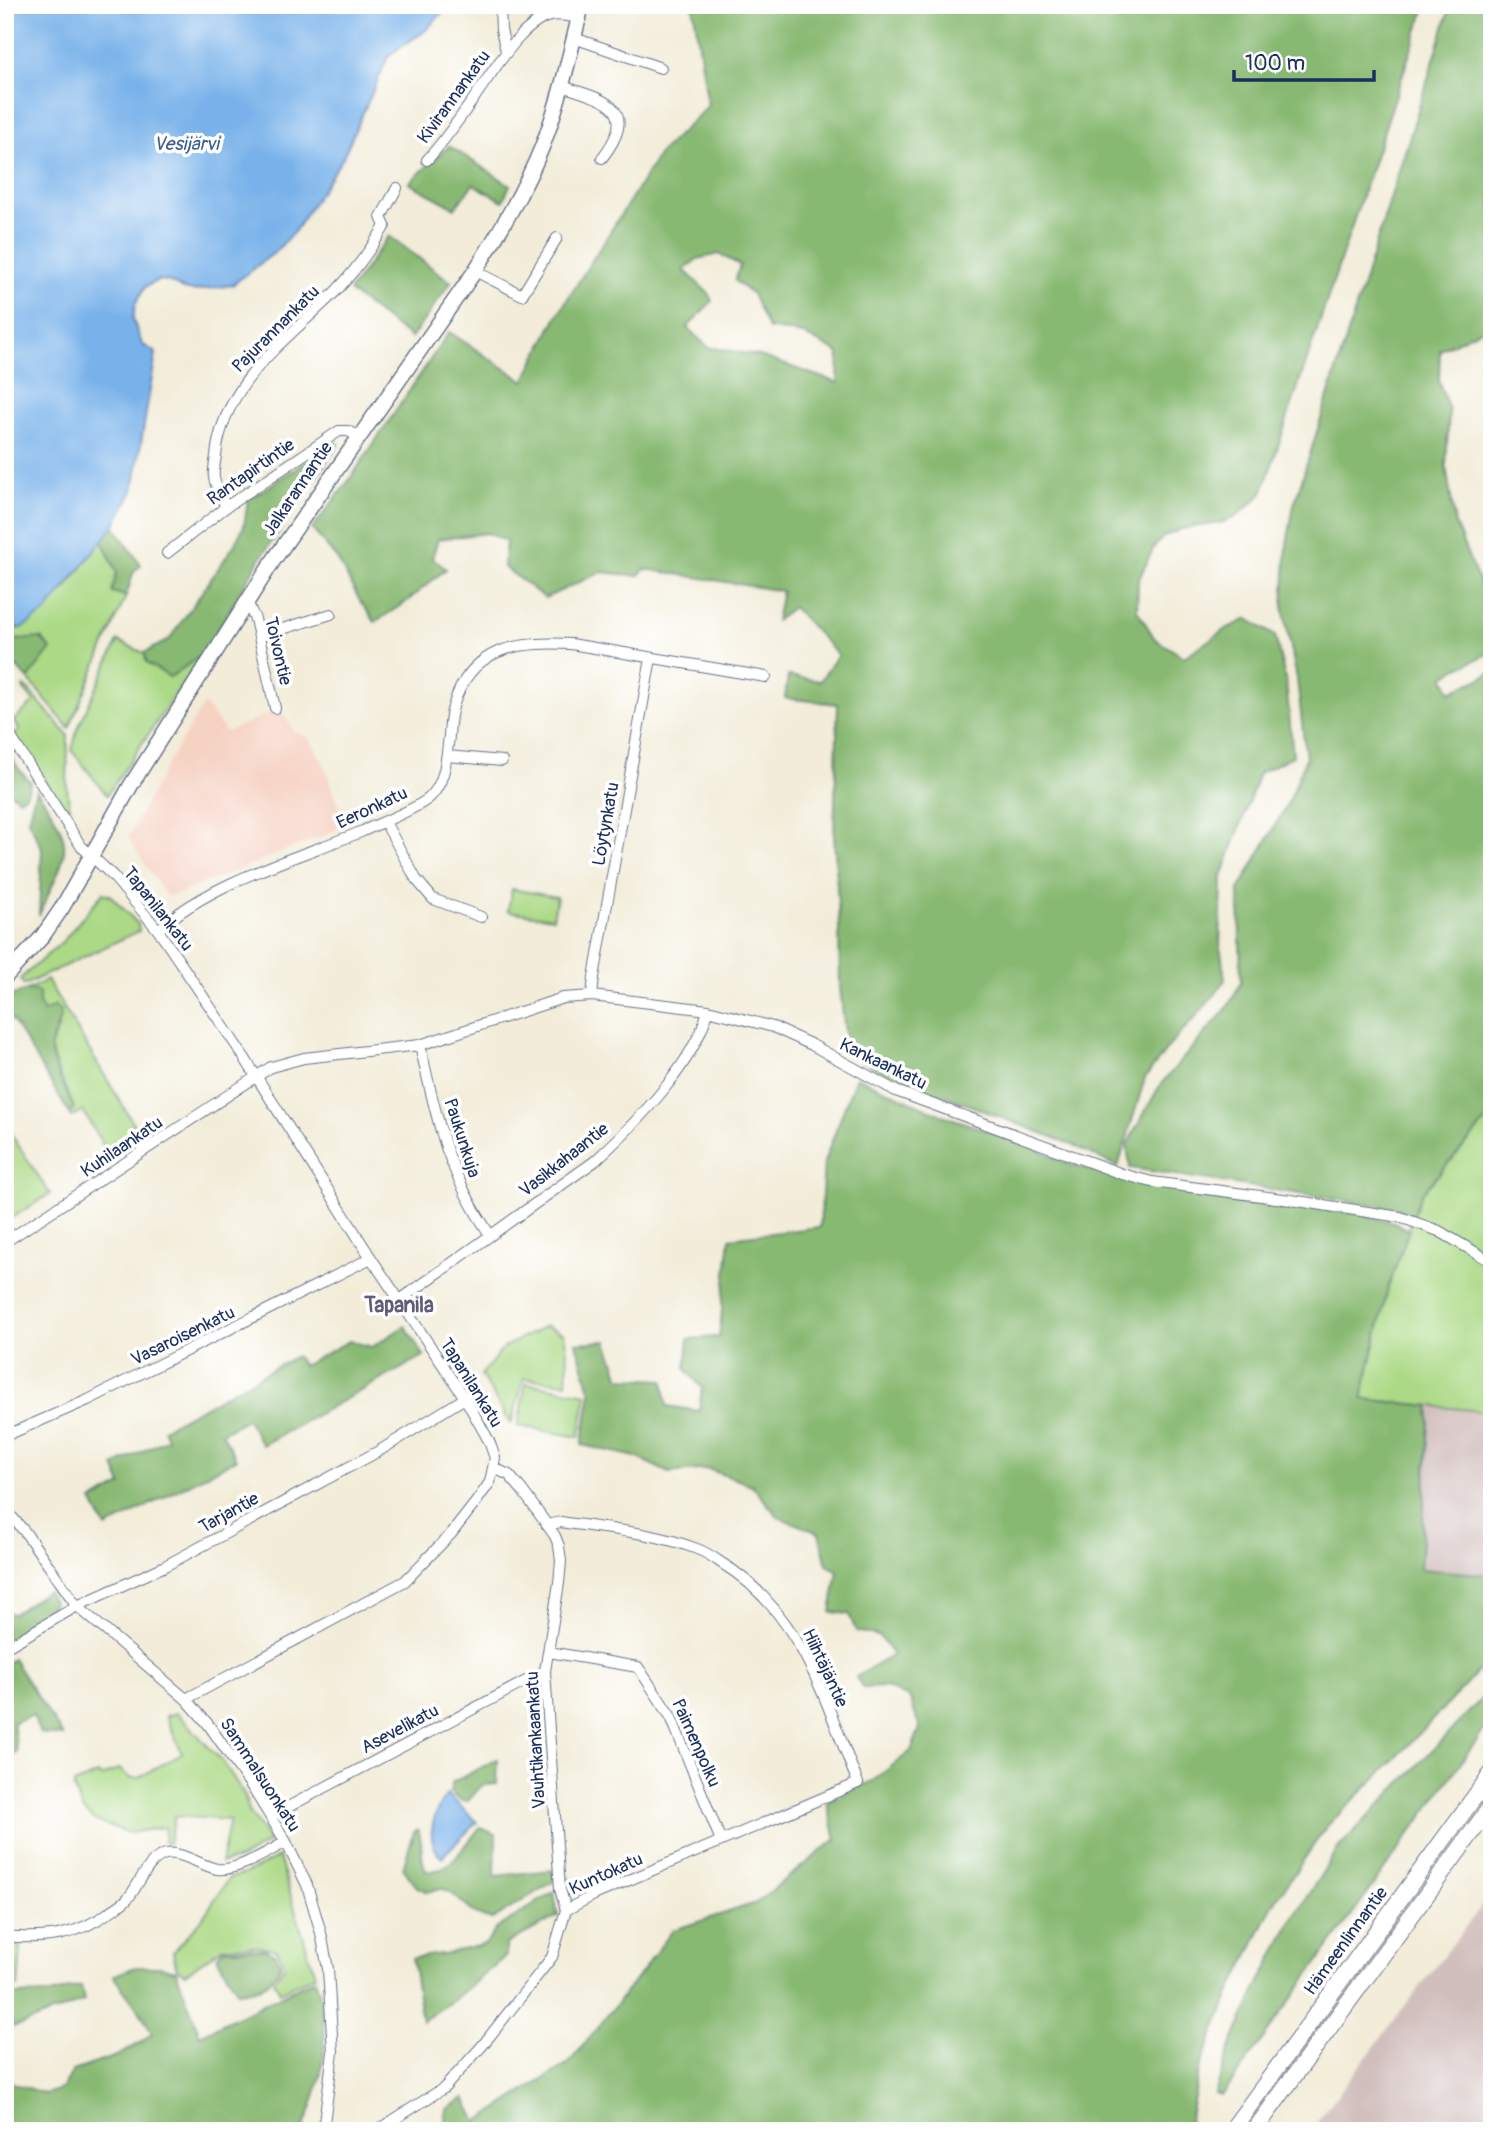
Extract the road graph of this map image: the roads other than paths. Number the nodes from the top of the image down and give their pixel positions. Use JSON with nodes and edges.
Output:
{"nodes":[{"id":1,"x":500,"y":5,"type":"edge"},
{"id":2,"x":580,"y":11,"type":"edge"},
{"id":3,"x":574,"y":38,"type":"junction"},
{"id":4,"x":506,"y":51,"type":"junction"},
{"id":5,"x":661,"y":68,"type":"dead end"},
{"id":6,"x":562,"y":86,"type":"junction"},
{"id":7,"x":601,"y":158,"type":"dead end"},
{"id":8,"x":427,"y":160,"type":"dead end"},
{"id":9,"x":397,"y":188,"type":"dead end"},
{"id":10,"x":557,"y":238,"type":"dead end"},
{"id":11,"x":475,"y":271,"type":"junction"},
{"id":12,"x":358,"y":436,"type":"junction"},
{"id":13,"x":226,"y":508,"type":"junction"},
{"id":14,"x":167,"y":553,"type":"dead end"},
{"id":15,"x":247,"y":602,"type":"junction"},
{"id":16,"x":331,"y":614,"type":"dead end"},
{"id":17,"x":260,"y":636,"type":"junction"},
{"id":18,"x":651,"y":658,"type":"junction"},
{"id":19,"x":766,"y":677,"type":"dead end"},
{"id":20,"x":275,"y":708,"type":"dead end"},
{"id":21,"x":5,"y":728,"type":"edge"},
{"id":22,"x":447,"y":756,"type":"junction"},
{"id":23,"x":502,"y":761,"type":"dead end"},
{"id":24,"x":384,"y":822,"type":"junction"},
{"id":25,"x":91,"y":858,"type":"junction"},
{"id":26,"x":481,"y":918,"type":"dead end"},
{"id":27,"x":159,"y":930,"type":"junction"},
{"id":28,"x":5,"y":976,"type":"edge"},
{"id":29,"x":592,"y":996,"type":"junction"},
{"id":30,"x":708,"y":1010,"type":"junction"},
{"id":31,"x":420,"y":1045,"type":"junction"},
{"id":32,"x":255,"y":1077,"type":"junction"},
{"id":33,"x":490,"y":1235,"type":"junction"},
{"id":34,"x":5,"y":1242,"type":"edge"},
{"id":35,"x":371,"y":1258,"type":"junction"},
{"id":36,"x":1492,"y":1262,"type":"edge"},
{"id":37,"x":400,"y":1300,"type":"junction"},
{"id":38,"x":464,"y":1398,"type":"junction"},
{"id":39,"x":5,"y":1436,"type":"edge"},
{"id":40,"x":494,"y":1468,"type":"junction"},
{"id":41,"x":5,"y":1509,"type":"edge"},
{"id":42,"x":547,"y":1525,"type":"junction"},
{"id":43,"x":77,"y":1606,"type":"junction"},
{"id":44,"x":5,"y":1648,"type":"edge"},
{"id":45,"x":549,"y":1652,"type":"junction"},
{"id":46,"x":545,"y":1671,"type":"junction"},
{"id":47,"x":186,"y":1699,"type":"junction"},
{"id":48,"x":1492,"y":1773,"type":"edge"},
{"id":49,"x":858,"y":1783,"type":"joint"},
{"id":50,"x":1492,"y":1805,"type":"edge"},
{"id":51,"x":271,"y":1816,"type":"junction"},
{"id":52,"x":721,"y":1841,"type":"junction"},
{"id":53,"x":286,"y":1842,"type":"junction"},
{"id":54,"x":566,"y":1910,"type":"junction"},
{"id":55,"x":5,"y":1936,"type":"edge"},
{"id":56,"x":323,"y":2131,"type":"edge"},
{"id":57,"x":376,"y":2131,"type":"edge"},
{"id":58,"x":1231,"y":2131,"type":"edge"},
{"id":59,"x":1254,"y":2131,"type":"edge"}],
"edges":[{"from":1,"to":4,"type":"street","name":"Kivirannankatu"},
{"from":2,"to":3,"type":"main road","name":"Jalkarannantie"},
{"from":2,"to":4,"type":"street","name":"Kivirannankatu"},
{"from":3,"to":5,"type":"street"},
{"from":3,"to":6,"type":"main road","name":"Jalkarannantie"},
{"from":4,"to":8,"type":"street","name":"Kivirannankatu"},
{"from":6,"to":7,"type":"street"},
{"from":6,"to":11,"type":"main road","name":"Jalkarannantie"},
{"from":9,"to":13,"type":"street","name":"Pajurannankatu"},
{"from":10,"to":11,"type":"street"},
{"from":11,"to":12,"type":"main road","name":"Jalkarannantie"},
{"from":12,"to":13,"type":"street","name":"Rantapirtintie"},
{"from":12,"to":15,"type":"main road","name":"Jalkarannantie"},
{"from":13,"to":14,"type":"street","name":"Rantapirtintie"},
{"from":15,"to":17,"type":"street","name":"Toivontie"},
{"from":15,"to":25,"type":"main road","name":"Jalkarannantie"},
{"from":16,"to":17,"type":"street"},
{"from":17,"to":20,"type":"street","name":"Toivontie"},
{"from":18,"to":19,"type":"street","name":"Eeronkatu"},
{"from":18,"to":22,"type":"street","name":"Eeronkatu"},
{"from":18,"to":29,"type":"street","name":"Löytynkatu"},
{"from":21,"to":25,"type":"street","name":"Tapanilankatu"},
{"from":22,"to":23,"type":"street"},
{"from":22,"to":24,"type":"street","name":"Eeronkatu"},
{"from":24,"to":26,"type":"street"},
{"from":24,"to":27,"type":"street","name":"Eeronkatu"},
{"from":25,"to":27,"type":"street","name":"Tapanilankatu"},
{"from":25,"to":28,"type":"main road","name":"Jalkarannantie"},
{"from":27,"to":32,"type":"street","name":"Tapanilankatu"},
{"from":29,"to":30,"type":"street","name":"Kankaankatu"},
{"from":29,"to":31,"type":"street","name":"Kankaankatu"},
{"from":30,"to":33,"type":"street","name":"Vasikkahaantie"},
{"from":30,"to":36,"type":"street","name":"Kankaankatu"},
{"from":31,"to":32,"type":"street","name":"Kankaankatu"},
{"from":31,"to":33,"type":"street","name":"Paukunkuja"},
{"from":32,"to":34,"type":"street","name":"Kuhilaankatu"},
{"from":32,"to":35,"type":"street","name":"Tapanilankatu"},
{"from":33,"to":37,"type":"street","name":"Vasikkahaantie"},
{"from":35,"to":37,"type":"street","name":"Tapanilankatu"},
{"from":35,"to":39,"type":"street","name":"Vasaroisenkatu"},
{"from":37,"to":38,"type":"street","name":"Tapanilankatu"},
{"from":38,"to":40,"type":"street","name":"Tapanilankatu"},
{"from":38,"to":43,"type":"street","name":"Tarjantie"},
{"from":40,"to":42,"type":"street","name":"Vauhtikankaankatu"},
{"from":40,"to":47,"type":"street"},
{"from":41,"to":43,"type":"street","name":"Sammalsuonkatu"},
{"from":42,"to":45,"type":"street","name":"Vauhtikankaankatu"},
{"from":42,"to":49,"type":"street","name":"Hiihtäjäntie"},
{"from":43,"to":44,"type":"street","name":"Tarjantie"},
{"from":43,"to":47,"type":"street","name":"Sammalsuonkatu"},
{"from":45,"to":46,"type":"street","name":"Vauhtikankaankatu"},
{"from":45,"to":52,"type":"street","name":"Paimenpolku"},
{"from":46,"to":51,"type":"street","name":"Asevelikatu"},
{"from":46,"to":54,"type":"street","name":"Vauhtikankaankatu"},
{"from":47,"to":51,"type":"street","name":"Sammalsuonkatu"},
{"from":48,"to":58,"type":"main road","name":"Hämeenlinnantie"},
{"from":49,"to":52,"type":"street","name":"Kuntokatu"},
{"from":50,"to":59,"type":"main road"},
{"from":51,"to":53,"type":"street","name":"Sammalsuonkatu"},
{"from":52,"to":54,"type":"street","name":"Kuntokatu"},
{"from":53,"to":55,"type":"street"},
{"from":53,"to":56,"type":"street","name":"Sammalsuonkatu"},
{"from":54,"to":57,"type":"street","name":"Kuntokatu"}]}
